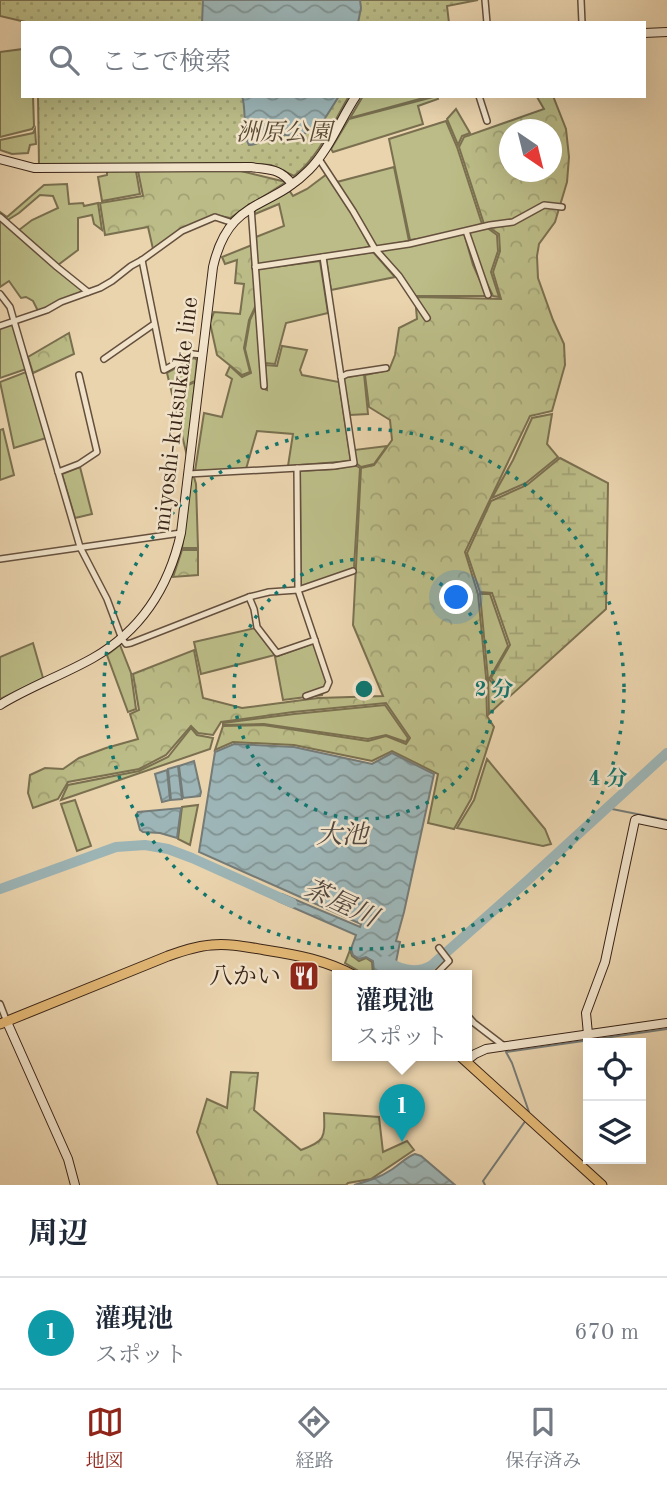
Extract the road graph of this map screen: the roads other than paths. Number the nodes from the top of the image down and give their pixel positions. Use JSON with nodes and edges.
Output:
{"nodes":[{"id":1,"x":485,"y":0,"type":"edge"},
{"id":2,"x":582,"y":0,"type":"edge"},
{"id":3,"x":486,"y":21,"type":"edge"},
{"id":4,"x":582,"y":21,"type":"edge"},
{"id":5,"x":646,"y":33,"type":"edge"},
{"id":6,"x":667,"y":33,"type":"edge"},
{"id":7,"x":355,"y":98,"type":"edge"},
{"id":8,"x":479,"y":98,"type":"edge"},
{"id":9,"x":487,"y":121,"type":"dead end"},
{"id":10,"x":0,"y":159,"type":"edge"},
{"id":11,"x":319,"y":159,"type":"junction"},
{"id":12,"x":292,"y":184,"type":"junction"},
{"id":13,"x":251,"y":207,"type":"junction"},
{"id":14,"x":562,"y":207,"type":"dead end"},
{"id":15,"x":0,"y":217,"type":"edge"},
{"id":16,"x":233,"y":223,"type":"junction"},
{"id":17,"x":466,"y":231,"type":"junction"},
{"id":18,"x":374,"y":249,"type":"junction"},
{"id":19,"x":323,"y":257,"type":"junction"},
{"id":20,"x":142,"y":260,"type":"junction"},
{"id":21,"x":255,"y":267,"type":"junction"},
{"id":22,"x":88,"y":292,"type":"junction"},
{"id":23,"x":0,"y":295,"type":"edge"},
{"id":24,"x":488,"y":295,"type":"dead end"},
{"id":25,"x":427,"y":318,"type":"dead end"},
{"id":26,"x":14,"y":321,"type":"junction"},
{"id":27,"x":154,"y":324,"type":"junction"},
{"id":28,"x":0,"y":326,"type":"edge"},
{"id":29,"x":201,"y":355,"type":"junction"},
{"id":30,"x":104,"y":359,"type":"dead end"},
{"id":31,"x":387,"y":368,"type":"dead end"},
{"id":32,"x":79,"y":375,"type":"dead end"},
{"id":33,"x":341,"y":377,"type":"junction"},
{"id":34,"x":264,"y":386,"type":"dead end"},
{"id":35,"x":297,"y":468,"type":"junction"},
{"id":36,"x":58,"y":472,"type":"junction"},
{"id":37,"x":188,"y":474,"type":"junction"},
{"id":38,"x":181,"y":533,"type":"junction"},
{"id":39,"x":80,"y":547,"type":"junction"},
{"id":40,"x":0,"y":559,"type":"edge"},
{"id":41,"x":353,"y":572,"type":"dead end"},
{"id":42,"x":298,"y":590,"type":"junction"},
{"id":43,"x":249,"y":597,"type":"junction"},
{"id":44,"x":122,"y":639,"type":"junction"},
{"id":45,"x":315,"y":640,"type":"junction"},
{"id":46,"x":306,"y":696,"type":"dead end"},
{"id":47,"x":0,"y":705,"type":"edge"},
{"id":48,"x":667,"y":825,"type":"edge"},
{"id":49,"x":439,"y":948,"type":"dead end"},
{"id":50,"x":342,"y":970,"type":"edge"},
{"id":51,"x":440,"y":970,"type":"edge"},
{"id":52,"x":0,"y":1004,"type":"edge"},
{"id":53,"x":472,"y":1021,"type":"edge"},
{"id":54,"x":4,"y":1023,"type":"edge"},
{"id":55,"x":667,"y":1023,"type":"edge"},
{"id":56,"x":588,"y":1034,"type":"junction"},
{"id":57,"x":504,"y":1046,"type":"junction"},
{"id":58,"x":472,"y":1055,"type":"edge"},
{"id":59,"x":465,"y":1061,"type":"edge"},
{"id":60,"x":75,"y":1185,"type":"edge"},
{"id":61,"x":602,"y":1185,"type":"edge"}],
"edges":[{"from":1,"to":3,"type":"street"},
{"from":2,"to":4,"type":"street"},
{"from":5,"to":6,"type":"street"},
{"from":7,"to":11,"type":"street","name":"miyoshi-kutsukake line"},
{"from":8,"to":9,"type":"street"},
{"from":10,"to":12,"type":"street"},
{"from":11,"to":12,"type":"street","name":"miyoshi-kutsukake line"},
{"from":11,"to":18,"type":"street"},
{"from":12,"to":13,"type":"street","name":"miyoshi-kutsukake line"},
{"from":13,"to":16,"type":"street","name":"miyoshi-kutsukake line"},
{"from":13,"to":21,"type":"street"},
{"from":14,"to":17,"type":"street"},
{"from":15,"to":22,"type":"street"},
{"from":16,"to":20,"type":"street"},
{"from":16,"to":29,"type":"street","name":"miyoshi-kutsukake line"},
{"from":17,"to":18,"type":"street"},
{"from":17,"to":24,"type":"street"},
{"from":18,"to":19,"type":"street"},
{"from":18,"to":25,"type":"street"},
{"from":19,"to":21,"type":"street"},
{"from":19,"to":33,"type":"street"},
{"from":20,"to":22,"type":"street"},
{"from":20,"to":27,"type":"street"},
{"from":21,"to":34,"type":"street"},
{"from":22,"to":26,"type":"street"},
{"from":23,"to":26,"type":"street"},
{"from":26,"to":28,"type":"street"},
{"from":26,"to":36,"type":"street"},
{"from":27,"to":29,"type":"street"},
{"from":27,"to":30,"type":"street"},
{"from":29,"to":37,"type":"street","name":"miyoshi-kutsukake line"},
{"from":31,"to":33,"type":"street"},
{"from":32,"to":36,"type":"street"},
{"from":33,"to":35,"type":"street"},
{"from":35,"to":37,"type":"street"},
{"from":35,"to":42,"type":"street"},
{"from":36,"to":39,"type":"street"},
{"from":37,"to":38,"type":"street","name":"miyoshi-kutsukake line"},
{"from":38,"to":39,"type":"street"},
{"from":38,"to":44,"type":"street","name":"miyoshi-kutsukake line"},
{"from":39,"to":40,"type":"street"},
{"from":39,"to":44,"type":"street"},
{"from":41,"to":42,"type":"street"},
{"from":42,"to":43,"type":"street"},
{"from":42,"to":45,"type":"street"},
{"from":43,"to":44,"type":"street"},
{"from":43,"to":45,"type":"street"},
{"from":44,"to":47,"type":"street","name":"miyoshi-kutsukake line"},
{"from":45,"to":46,"type":"street"},
{"from":48,"to":56,"type":"street"},
{"from":49,"to":51,"type":"street"},
{"from":50,"to":54,"type":"main road"},
{"from":52,"to":54,"type":"street"},
{"from":53,"to":57,"type":"street"},
{"from":54,"to":60,"type":"street"},
{"from":55,"to":56,"type":"street"},
{"from":56,"to":57,"type":"street"},
{"from":57,"to":58,"type":"street"},
{"from":59,"to":61,"type":"main road"}]}
